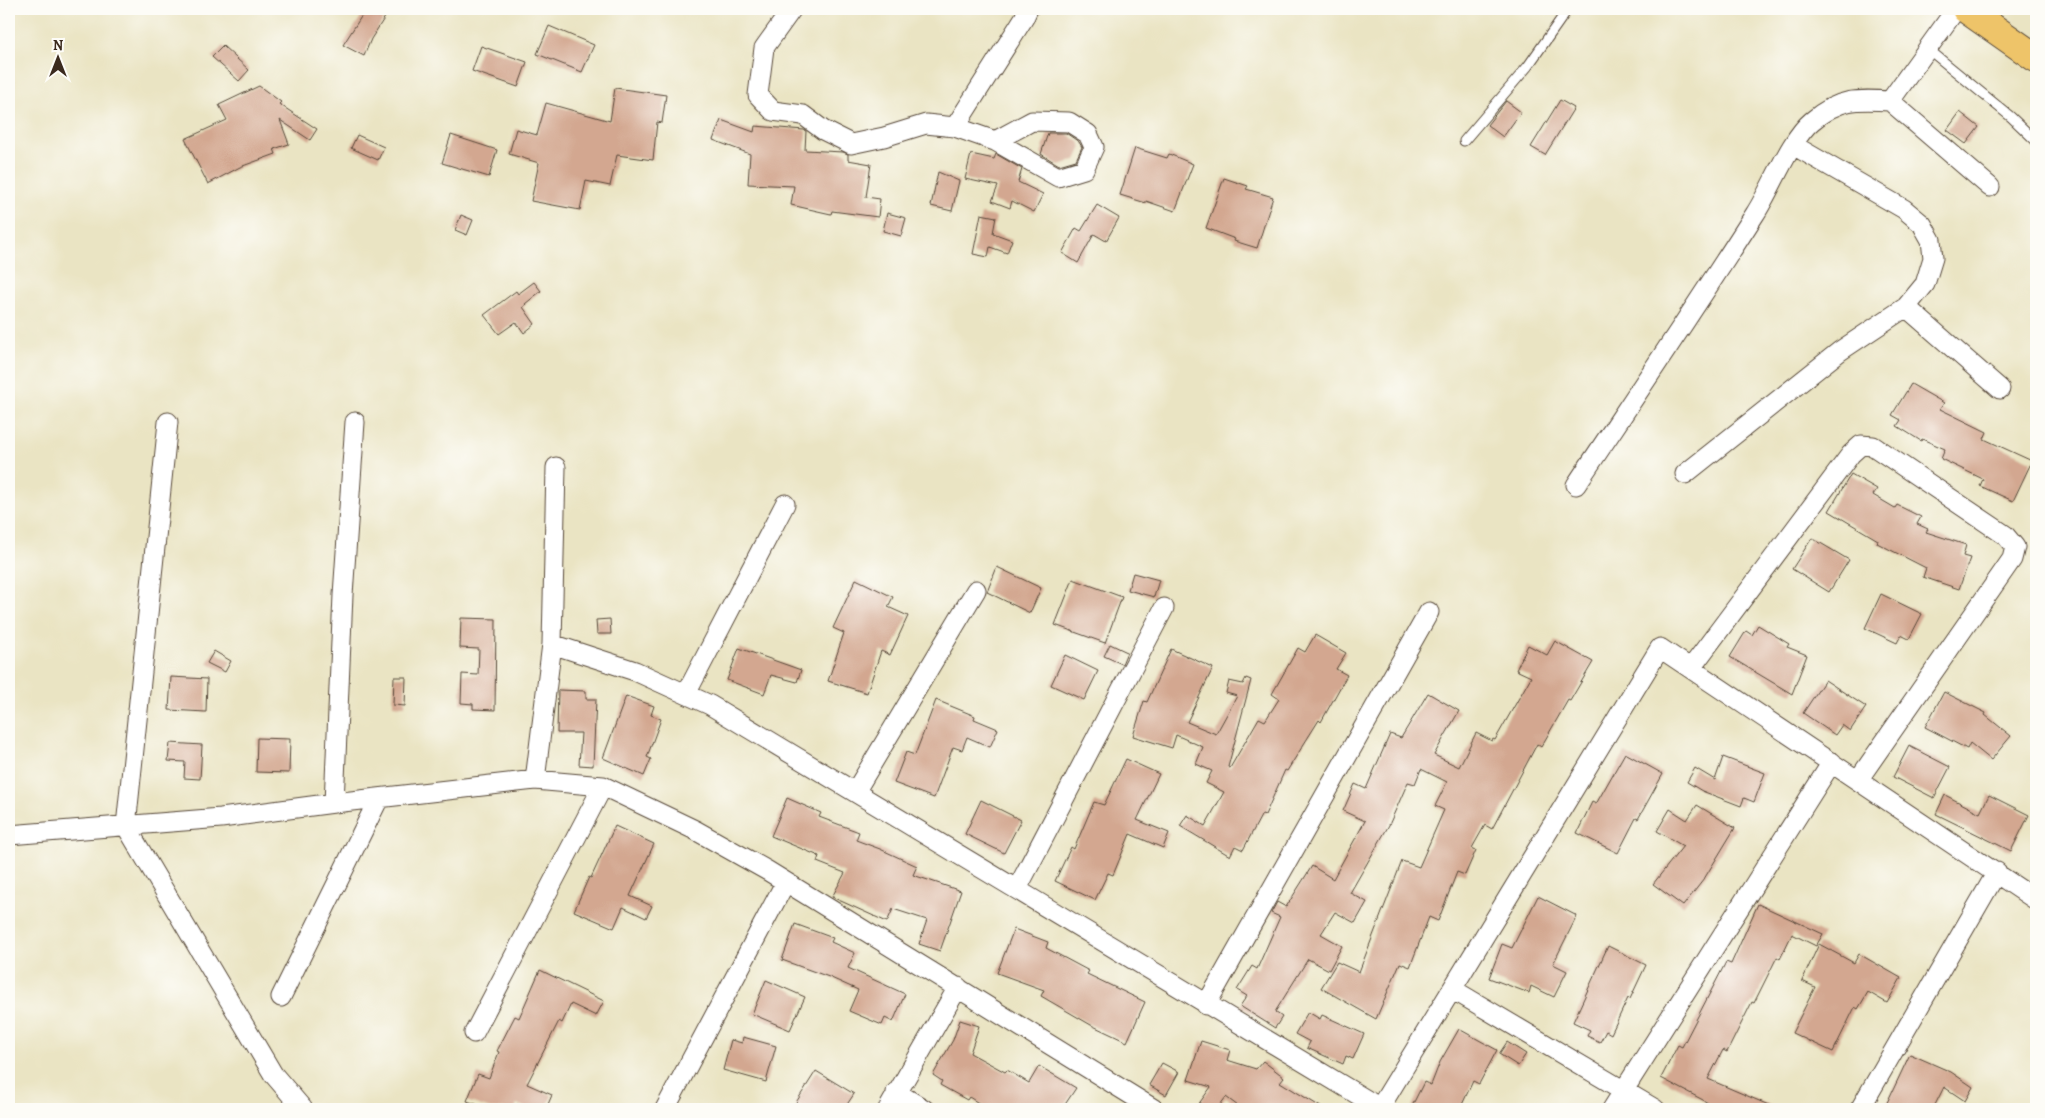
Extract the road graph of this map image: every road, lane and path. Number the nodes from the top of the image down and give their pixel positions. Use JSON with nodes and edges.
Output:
{"nodes":[{"id":1,"x":792,"y":9,"type":"edge"},
{"id":2,"x":1028,"y":9,"type":"edge"},
{"id":3,"x":1568,"y":9,"type":"edge"},
{"id":4,"x":1956,"y":9,"type":"edge"},
{"id":5,"x":1966,"y":9,"type":"edge"},
{"id":6,"x":1928,"y":49,"type":"junction"},
{"id":7,"x":2036,"y":60,"type":"edge"},
{"id":8,"x":1890,"y":101,"type":"junction"},
{"id":9,"x":955,"y":126,"type":"junction"},
{"id":10,"x":995,"y":141,"type":"junction"},
{"id":11,"x":1464,"y":141,"type":"dead end"},
{"id":12,"x":2036,"y":141,"type":"edge"},
{"id":13,"x":1793,"y":146,"type":"junction"},
{"id":14,"x":1990,"y":187,"type":"dead end"},
{"id":15,"x":1906,"y":308,"type":"junction"},
{"id":16,"x":2000,"y":389,"type":"dead end"},
{"id":17,"x":168,"y":422,"type":"dead end"},
{"id":18,"x":355,"y":422,"type":"dead end"},
{"id":19,"x":556,"y":467,"type":"dead end"},
{"id":20,"x":1685,"y":474,"type":"dead end"},
{"id":21,"x":1576,"y":485,"type":"dead end"},
{"id":22,"x":785,"y":504,"type":"dead end"},
{"id":23,"x":976,"y":590,"type":"dead end"},
{"id":24,"x":1164,"y":608,"type":"dead end"},
{"id":25,"x":1429,"y":612,"type":"dead end"},
{"id":26,"x":552,"y":644,"type":"junction"},
{"id":27,"x":1691,"y":668,"type":"junction"},
{"id":28,"x":686,"y":694,"type":"junction"},
{"id":29,"x":1832,"y":762,"type":"junction"},
{"id":30,"x":535,"y":780,"type":"junction"},
{"id":31,"x":1858,"y":780,"type":"junction"},
{"id":32,"x":603,"y":786,"type":"junction"},
{"id":33,"x":856,"y":792,"type":"junction"},
{"id":34,"x":379,"y":798,"type":"junction"},
{"id":35,"x":334,"y":803,"type":"junction"},
{"id":36,"x":126,"y":826,"type":"junction"},
{"id":37,"x":9,"y":835,"type":"edge"},
{"id":38,"x":1996,"y":872,"type":"junction"},
{"id":39,"x":785,"y":883,"type":"junction"},
{"id":40,"x":1017,"y":889,"type":"junction"},
{"id":41,"x":2033,"y":890,"type":"edge"},
{"id":42,"x":958,"y":987,"type":"junction"},
{"id":43,"x":1452,"y":990,"type":"junction"},
{"id":44,"x":281,"y":997,"type":"dead end"},
{"id":45,"x":1206,"y":1005,"type":"junction"},
{"id":46,"x":474,"y":1033,"type":"dead end"},
{"id":47,"x":1622,"y":1090,"type":"junction"},
{"id":48,"x":896,"y":1092,"type":"junction"},
{"id":49,"x":1379,"y":1108,"type":"edge"},
{"id":50,"x":303,"y":1109,"type":"edge"},
{"id":51,"x":665,"y":1109,"type":"edge"},
{"id":52,"x":888,"y":1109,"type":"edge"},
{"id":53,"x":924,"y":1109,"type":"edge"},
{"id":54,"x":1154,"y":1109,"type":"edge"},
{"id":55,"x":1612,"y":1109,"type":"edge"},
{"id":56,"x":1655,"y":1109,"type":"edge"},
{"id":57,"x":1860,"y":1109,"type":"edge"}],
"edges":[{"from":1,"to":9,"type":"street"},
{"from":2,"to":9,"type":"street"},
{"from":3,"to":11,"type":"lane"},
{"from":4,"to":6,"type":"street"},
{"from":5,"to":7,"type":"highway"},
{"from":6,"to":8,"type":"street"},
{"from":6,"to":12,"type":"lane"},
{"from":8,"to":13,"type":"street"},
{"from":8,"to":14,"type":"street"},
{"from":9,"to":10,"type":"street"},
{"from":10,"to":10,"type":"street"},
{"from":13,"to":15,"type":"street"},
{"from":13,"to":21,"type":"street"},
{"from":15,"to":16,"type":"street"},
{"from":15,"to":20,"type":"street"},
{"from":17,"to":36,"type":"street"},
{"from":18,"to":35,"type":"street"},
{"from":19,"to":26,"type":"street"},
{"from":22,"to":28,"type":"street"},
{"from":23,"to":33,"type":"street"},
{"from":24,"to":40,"type":"street"},
{"from":25,"to":45,"type":"street"},
{"from":26,"to":28,"type":"street"},
{"from":26,"to":30,"type":"street"},
{"from":27,"to":29,"type":"street"},
{"from":27,"to":31,"type":"street"},
{"from":27,"to":43,"type":"street"},
{"from":28,"to":33,"type":"street"},
{"from":29,"to":31,"type":"street"},
{"from":29,"to":47,"type":"street"},
{"from":30,"to":32,"type":"street"},
{"from":30,"to":34,"type":"street"},
{"from":31,"to":38,"type":"street"},
{"from":32,"to":39,"type":"street"},
{"from":32,"to":46,"type":"street"},
{"from":33,"to":40,"type":"street"},
{"from":34,"to":35,"type":"street"},
{"from":34,"to":44,"type":"street"},
{"from":35,"to":36,"type":"street"},
{"from":36,"to":37,"type":"street"},
{"from":36,"to":50,"type":"street"},
{"from":38,"to":41,"type":"street"},
{"from":38,"to":57,"type":"street"},
{"from":39,"to":42,"type":"street"},
{"from":39,"to":51,"type":"street"},
{"from":40,"to":45,"type":"street"},
{"from":42,"to":48,"type":"street"},
{"from":42,"to":54,"type":"street"},
{"from":43,"to":47,"type":"street"},
{"from":43,"to":49,"type":"street"},
{"from":45,"to":49,"type":"street"},
{"from":47,"to":55,"type":"street"},
{"from":47,"to":56,"type":"street"},
{"from":48,"to":52,"type":"street"},
{"from":48,"to":53,"type":"street"}]}
